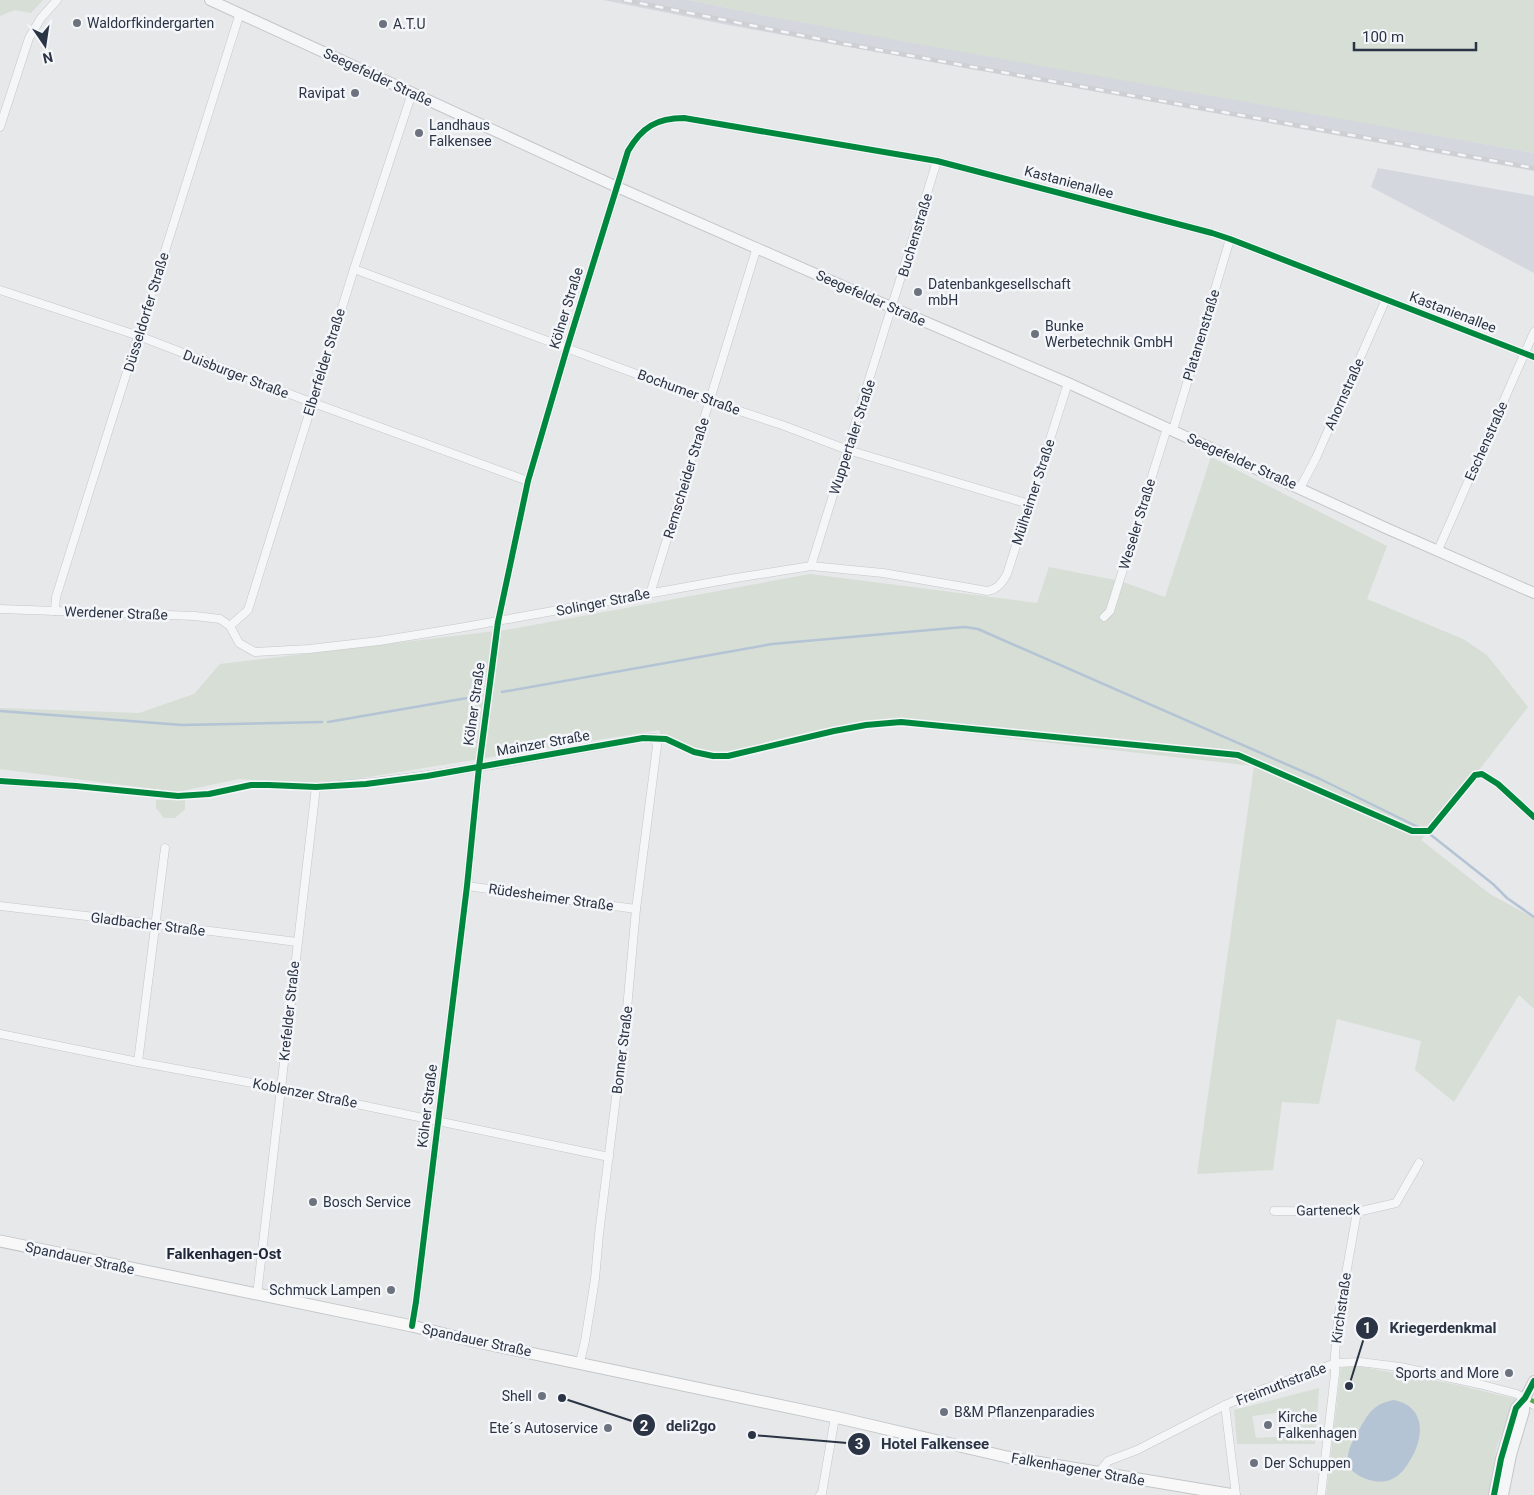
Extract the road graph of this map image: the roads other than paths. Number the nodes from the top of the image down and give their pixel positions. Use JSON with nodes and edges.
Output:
{"nodes":[{"id":1,"x":57,"y":0,"type":"edge"},
{"id":2,"x":210,"y":0,"type":"edge"},
{"id":3,"x":240,"y":13,"type":"junction"},
{"id":4,"x":412,"y":93,"type":"junction"},
{"id":5,"x":0,"y":127,"type":"edge"},
{"id":6,"x":937,"y":161,"type":"junction"},
{"id":7,"x":617,"y":187,"type":"junction"},
{"id":8,"x":1230,"y":239,"type":"junction"},
{"id":9,"x":757,"y":247,"type":"junction"},
{"id":10,"x":354,"y":269,"type":"junction"},
{"id":11,"x":0,"y":290,"type":"edge"},
{"id":12,"x":1386,"y":299,"type":"junction"},
{"id":13,"x":893,"y":308,"type":"junction"},
{"id":14,"x":1534,"y":332,"type":"edge"},
{"id":15,"x":138,"y":336,"type":"junction"},
{"id":16,"x":567,"y":348,"type":"junction"},
{"id":17,"x":1525,"y":354,"type":"junction"},
{"id":18,"x":1534,"y":357,"type":"edge"},
{"id":19,"x":1068,"y":383,"type":"junction"},
{"id":20,"x":710,"y":401,"type":"junction"},
{"id":21,"x":311,"y":402,"type":"junction"},
{"id":22,"x":1170,"y":429,"type":"junction"},
{"id":23,"x":848,"y":450,"type":"junction"},
{"id":24,"x":528,"y":481,"type":"junction"},
{"id":25,"x":1300,"y":488,"type":"junction"},
{"id":26,"x":1028,"y":504,"type":"junction"},
{"id":27,"x":1438,"y":550,"type":"junction"},
{"id":28,"x":811,"y":566,"type":"junction"},
{"id":29,"x":987,"y":591,"type":"joint"},
{"id":30,"x":1534,"y":593,"type":"edge"},
{"id":31,"x":650,"y":594,"type":"junction"},
{"id":32,"x":0,"y":608,"type":"edge"},
{"id":33,"x":55,"y":611,"type":"junction"},
{"id":34,"x":1104,"y":617,"type":"dead end"},
{"id":35,"x":498,"y":622,"type":"junction"},
{"id":36,"x":230,"y":626,"type":"junction"},
{"id":37,"x":655,"y":738,"type":"joint"},
{"id":38,"x":478,"y":767,"type":"junction"},
{"id":39,"x":1482,"y":774,"type":"dead end"},
{"id":40,"x":0,"y":782,"type":"edge"},
{"id":41,"x":76,"y":786,"type":"dead end"},
{"id":42,"x":316,"y":788,"type":"joint"},
{"id":43,"x":1534,"y":817,"type":"edge"},
{"id":44,"x":165,"y":848,"type":"dead end"},
{"id":45,"x":467,"y":886,"type":"junction"},
{"id":46,"x":0,"y":906,"type":"edge"},
{"id":47,"x":636,"y":909,"type":"junction"},
{"id":48,"x":155,"y":924,"type":"junction"},
{"id":49,"x":297,"y":942,"type":"junction"},
{"id":50,"x":0,"y":1034,"type":"edge"},
{"id":51,"x":138,"y":1062,"type":"junction"},
{"id":52,"x":280,"y":1088,"type":"junction"},
{"id":53,"x":438,"y":1120,"type":"junction"},
{"id":54,"x":609,"y":1157,"type":"junction"},
{"id":55,"x":1419,"y":1163,"type":"dead end"},
{"id":56,"x":1274,"y":1211,"type":"dead end"},
{"id":57,"x":1357,"y":1212,"type":"junction"},
{"id":58,"x":0,"y":1241,"type":"edge"},
{"id":59,"x":256,"y":1295,"type":"junction"},
{"id":60,"x":412,"y":1326,"type":"junction"},
{"id":61,"x":580,"y":1362,"type":"junction"},
{"id":62,"x":1336,"y":1363,"type":"junction"},
{"id":63,"x":1534,"y":1381,"type":"edge"},
{"id":64,"x":1525,"y":1398,"type":"junction"},
{"id":65,"x":1225,"y":1405,"type":"junction"},
{"id":66,"x":1534,"y":1405,"type":"edge"},
{"id":67,"x":836,"y":1417,"type":"junction"},
{"id":68,"x":1100,"y":1471,"type":"junction"},
{"id":69,"x":820,"y":1495,"type":"edge"},
{"id":70,"x":1235,"y":1495,"type":"edge"},
{"id":71,"x":1321,"y":1495,"type":"edge"},
{"id":72,"x":1494,"y":1495,"type":"edge"},
{"id":73,"x":1503,"y":1495,"type":"edge"}],
"edges":[{"from":1,"to":5,"type":"street"},
{"from":2,"to":3,"type":"street","name":"Seegefelder Straße"},
{"from":3,"to":4,"type":"street","name":"Seegefelder Straße"},
{"from":3,"to":15,"type":"street","name":"Düsseldorfer Straße"},
{"from":4,"to":7,"type":"street","name":"Seegefelder Straße"},
{"from":4,"to":10,"type":"street","name":"Elberfelder Straße"},
{"from":6,"to":7,"type":"street","name":"Kastanienallee"},
{"from":6,"to":8,"type":"street","name":"Kastanienallee"},
{"from":6,"to":13,"type":"street","name":"Buchenstraße"},
{"from":7,"to":9,"type":"street","name":"Seegefelder Straße"},
{"from":7,"to":16,"type":"street","name":"Kölner Straße"},
{"from":8,"to":12,"type":"street","name":"Kastanienallee"},
{"from":8,"to":22,"type":"street","name":"Platanenstraße"},
{"from":9,"to":13,"type":"street","name":"Seegefelder Straße"},
{"from":9,"to":20,"type":"street","name":"Remscheider Straße"},
{"from":10,"to":16,"type":"street","name":"Bochumer Straße"},
{"from":10,"to":21,"type":"street","name":"Elberfelder Straße"},
{"from":11,"to":15,"type":"street","name":"Duisburger Straße"},
{"from":12,"to":17,"type":"street","name":"Kastanienallee"},
{"from":12,"to":25,"type":"street","name":"Ahornstraße"},
{"from":13,"to":19,"type":"street","name":"Seegefelder Straße"},
{"from":13,"to":23,"type":"street","name":"Wuppertaler Straße"},
{"from":14,"to":17,"type":"street","name":"Eschenstraße"},
{"from":15,"to":21,"type":"street","name":"Duisburger Straße"},
{"from":15,"to":33,"type":"street","name":"Düsseldorfer Straße"},
{"from":16,"to":20,"type":"street","name":"Bochumer Straße"},
{"from":16,"to":24,"type":"street","name":"Kölner Straße"},
{"from":17,"to":18,"type":"street","name":"Kastanienallee"},
{"from":17,"to":27,"type":"street","name":"Eschenstraße"},
{"from":19,"to":22,"type":"street","name":"Seegefelder Straße"},
{"from":19,"to":26,"type":"street","name":"Mülheimer Straße"},
{"from":20,"to":23,"type":"street","name":"Bochumer Straße"},
{"from":20,"to":31,"type":"street","name":"Remscheider Straße"},
{"from":21,"to":24,"type":"street","name":"Duisburger Straße"},
{"from":21,"to":36,"type":"street","name":"Elberfelder Straße"},
{"from":22,"to":25,"type":"street","name":"Seegefelder Straße"},
{"from":22,"to":34,"type":"street","name":"Weseler Straße"},
{"from":23,"to":26,"type":"street","name":"Bochumer Straße"},
{"from":23,"to":28,"type":"street","name":"Wuppertaler Straße"},
{"from":24,"to":35,"type":"street","name":"Kölner Straße"},
{"from":25,"to":27,"type":"street","name":"Seegefelder Straße"},
{"from":26,"to":29,"type":"street","name":"Mülheimer Straße"},
{"from":27,"to":30,"type":"street","name":"Seegefelder Straße"},
{"from":28,"to":29,"type":"street","name":"Solinger Straße"},
{"from":28,"to":31,"type":"street","name":"Solinger Straße"},
{"from":31,"to":35,"type":"street","name":"Solinger Straße"},
{"from":32,"to":33,"type":"street","name":"Werdener Straße"},
{"from":33,"to":36,"type":"street","name":"Werdener Straße"},
{"from":35,"to":36,"type":"street","name":"Solinger Straße"},
{"from":35,"to":38,"type":"street","name":"Kölner Straße"},
{"from":37,"to":38,"type":"street","name":"Mainzer Straße"},
{"from":37,"to":47,"type":"street","name":"Bonner Straße"},
{"from":38,"to":42,"type":"street","name":"Mainzer Straße"},
{"from":38,"to":45,"type":"street","name":"Kölner Straße"},
{"from":39,"to":43,"type":"street"},
{"from":40,"to":41,"type":"street"},
{"from":42,"to":49,"type":"street","name":"Krefelder Straße"},
{"from":44,"to":48,"type":"street"},
{"from":45,"to":47,"type":"street","name":"Rüdesheimer Straße"},
{"from":45,"to":53,"type":"street","name":"Kölner Straße"},
{"from":46,"to":48,"type":"street","name":"Gladbacher Straße"},
{"from":47,"to":54,"type":"street","name":"Bonner Straße"},
{"from":48,"to":49,"type":"street","name":"Gladbacher Straße"},
{"from":48,"to":51,"type":"street"},
{"from":49,"to":52,"type":"street","name":"Krefelder Straße"},
{"from":50,"to":51,"type":"street","name":"Koblenzer Straße"},
{"from":51,"to":52,"type":"street","name":"Koblenzer Straße"},
{"from":52,"to":53,"type":"street","name":"Koblenzer Straße"},
{"from":52,"to":59,"type":"street","name":"Krefelder Straße"},
{"from":53,"to":54,"type":"street","name":"Koblenzer Straße"},
{"from":53,"to":60,"type":"street","name":"Kölner Straße"},
{"from":54,"to":61,"type":"street","name":"Bonner Straße"},
{"from":55,"to":57,"type":"street","name":"Garteneck"},
{"from":56,"to":57,"type":"street","name":"Garteneck"},
{"from":57,"to":62,"type":"street","name":"Kirchstraße"},
{"from":58,"to":59,"type":"main road","name":"Spandauer Straße"},
{"from":59,"to":60,"type":"main road","name":"Spandauer Straße"},
{"from":60,"to":61,"type":"main road","name":"Spandauer Straße"},
{"from":61,"to":67,"type":"main road","name":"Spandauer Straße"},
{"from":62,"to":64,"type":"street","name":"Freimuthstraße"},
{"from":62,"to":65,"type":"street","name":"Freimuthstraße"},
{"from":62,"to":71,"type":"street","name":"Kirchstraße"},
{"from":63,"to":64,"type":"street"},
{"from":64,"to":66,"type":"street","name":"Freimuthstraße"},
{"from":64,"to":72,"type":"street"},
{"from":64,"to":73,"type":"street"},
{"from":65,"to":68,"type":"street","name":"Freimuthstraße"},
{"from":65,"to":70,"type":"street"},
{"from":67,"to":68,"type":"main road","name":"Falkenhagener Straße"},
{"from":67,"to":69,"type":"street"},
{"from":68,"to":70,"type":"main road","name":"Falkenhagener Straße"}]}
